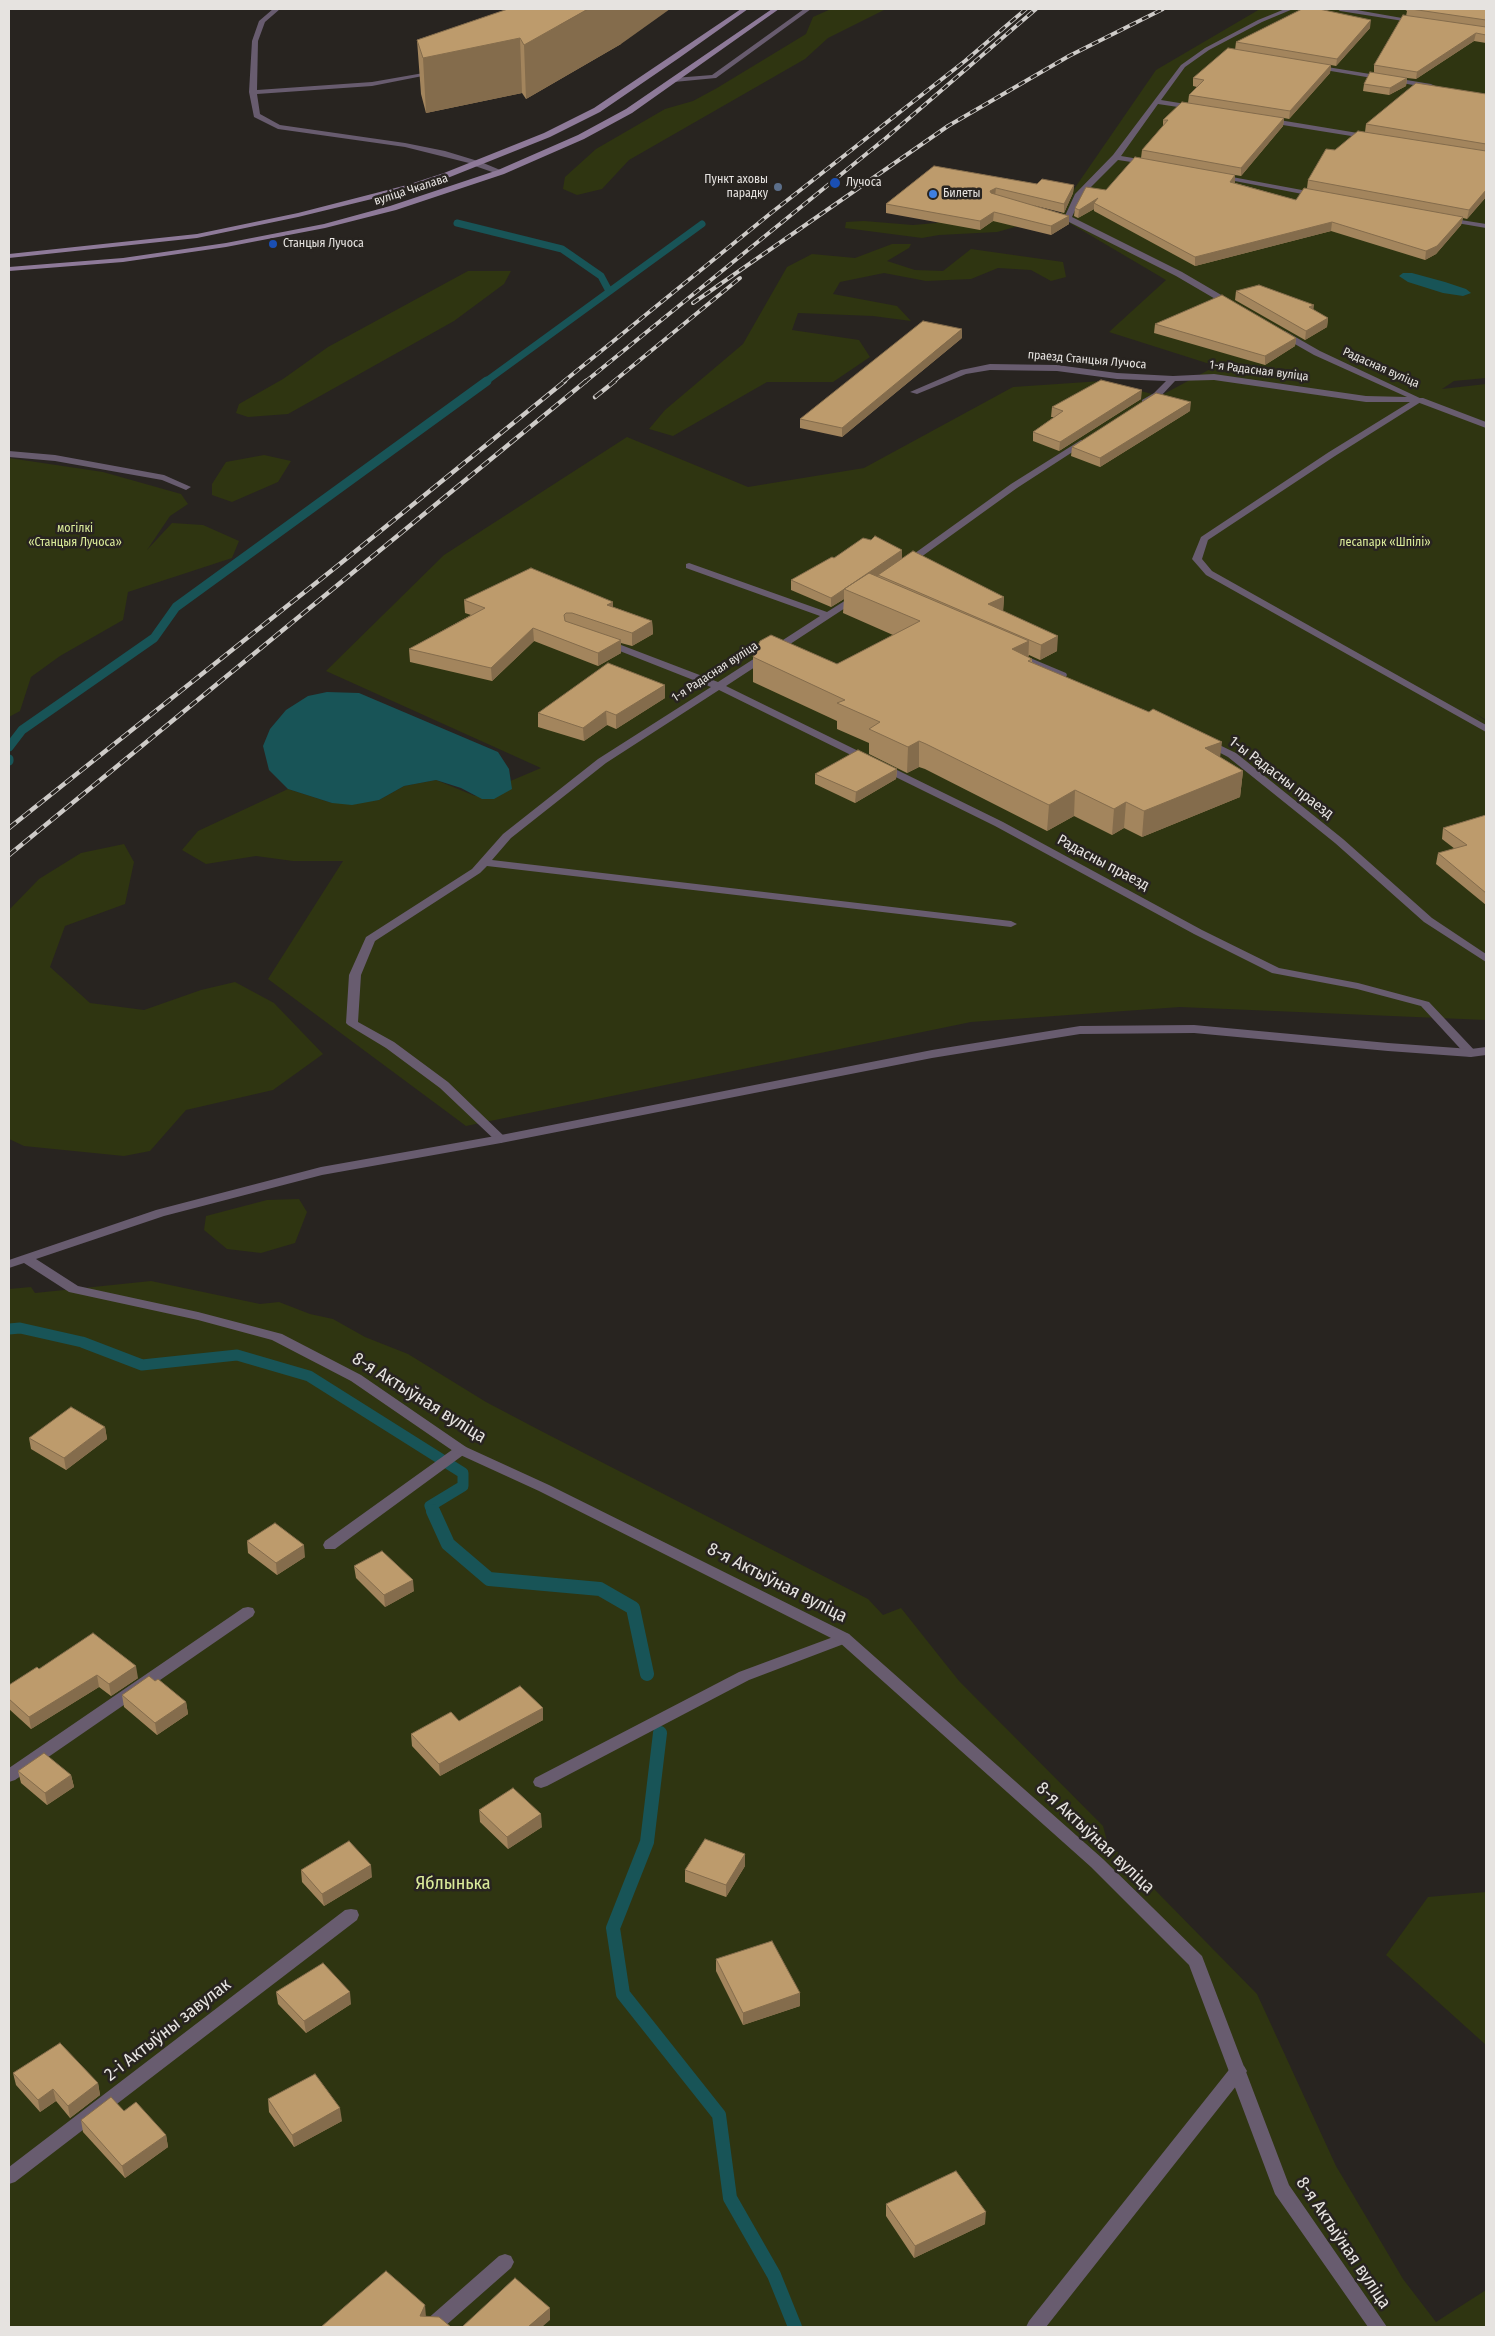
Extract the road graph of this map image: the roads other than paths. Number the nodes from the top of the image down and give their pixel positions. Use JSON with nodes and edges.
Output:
{"nodes":[{"id":1,"x":277,"y":9,"type":"edge"},
{"id":2,"x":745,"y":9,"type":"edge"},
{"id":3,"x":776,"y":9,"type":"edge"},
{"id":4,"x":808,"y":9,"type":"edge"},
{"id":5,"x":1290,"y":9,"type":"edge"},
{"id":6,"x":1340,"y":9,"type":"edge"},
{"id":7,"x":1428,"y":23,"type":"edge"},
{"id":8,"x":1207,"y":48,"type":"junction"},
{"id":9,"x":1224,"y":52,"type":"edge"},
{"id":10,"x":1302,"y":64,"type":"edge"},
{"id":11,"x":443,"y":72,"type":"edge"},
{"id":12,"x":674,"y":80,"type":"junction"},
{"id":13,"x":1438,"y":87,"type":"edge"},
{"id":14,"x":254,"y":92,"type":"junction"},
{"id":15,"x":1158,"y":102,"type":"junction"},
{"id":16,"x":1201,"y":109,"type":"edge"},
{"id":17,"x":1260,"y":118,"type":"edge"},
{"id":18,"x":1378,"y":138,"type":"edge"},
{"id":19,"x":1116,"y":157,"type":"junction"},
{"id":20,"x":478,"y":164,"type":"junction"},
{"id":21,"x":1154,"y":164,"type":"edge"},
{"id":22,"x":501,"y":172,"type":"junction"},
{"id":23,"x":1212,"y":175,"type":"edge"},
{"id":24,"x":1326,"y":196,"type":"edge"},
{"id":25,"x":1440,"y":218,"type":"edge"},
{"id":26,"x":1486,"y":226,"type":"edge"},
{"id":27,"x":9,"y":256,"type":"edge"},
{"id":28,"x":9,"y":269,"type":"edge"},
{"id":29,"x":1239,"y":309,"type":"edge"},
{"id":30,"x":1274,"y":328,"type":"edge"},
{"id":31,"x":1173,"y":379,"type":"junction"},
{"id":32,"x":914,"y":392,"type":"dead end"},
{"id":33,"x":1420,"y":400,"type":"junction"},
{"id":34,"x":1135,"y":409,"type":"edge"},
{"id":35,"x":1486,"y":425,"type":"edge"},
{"id":36,"x":1090,"y":438,"type":"edge"},
{"id":37,"x":9,"y":454,"type":"edge"},
{"id":38,"x":186,"y":487,"type":"dead end"},
{"id":39,"x":690,"y":566,"type":"dead end"},
{"id":40,"x":898,"y":569,"type":"edge"},
{"id":41,"x":867,"y":591,"type":"edge"},
{"id":42,"x":828,"y":616,"type":"junction"},
{"id":43,"x":594,"y":639,"type":"edge"},
{"id":44,"x":1010,"y":652,"type":"edge"},
{"id":45,"x":1072,"y":680,"type":"edge"},
{"id":46,"x":718,"y":686,"type":"junction"},
{"id":47,"x":1486,"y":729,"type":"edge"},
{"id":48,"x":1197,"y":737,"type":"edge"},
{"id":49,"x":484,"y":862,"type":"junction"},
{"id":50,"x":1011,"y":924,"type":"dead end"},
{"id":51,"x":1486,"y":958,"type":"edge"},
{"id":52,"x":1486,"y":1052,"type":"edge"},
{"id":53,"x":1471,"y":1053,"type":"junction"},
{"id":54,"x":501,"y":1139,"type":"junction"},
{"id":55,"x":25,"y":1258,"type":"junction"},
{"id":56,"x":9,"y":1264,"type":"edge"},
{"id":57,"x":458,"y":1453,"type":"junction"},
{"id":58,"x":330,"y":1545,"type":"dead end"},
{"id":59,"x":248,"y":1612,"type":"dead end"},
{"id":60,"x":844,"y":1638,"type":"junction"},
{"id":61,"x":9,"y":1776,"type":"edge"},
{"id":62,"x":541,"y":1782,"type":"dead end"},
{"id":63,"x":351,"y":1914,"type":"dead end"},
{"id":64,"x":1238,"y":2071,"type":"junction"},
{"id":65,"x":9,"y":2177,"type":"edge"},
{"id":66,"x":506,"y":2262,"type":"dead end"},
{"id":67,"x":431,"y":2327,"type":"edge"},
{"id":68,"x":1035,"y":2327,"type":"edge"},
{"id":69,"x":1378,"y":2327,"type":"edge"}],
"edges":[{"from":1,"to":14,"type":"street"},
{"from":2,"to":20,"type":"main road","name":"вуліца Чкалава"},
{"from":3,"to":12,"type":"main road","name":"вуліца Чкалава"},
{"from":4,"to":12,"type":"street"},
{"from":5,"to":8,"type":"street"},
{"from":6,"to":7,"type":"street"},
{"from":8,"to":9,"type":"street"},
{"from":8,"to":15,"type":"street"},
{"from":10,"to":13,"type":"street"},
{"from":11,"to":14,"type":"street"},
{"from":12,"to":22,"type":"main road","name":"вуліца Чкалава"},
{"from":14,"to":20,"type":"street"},
{"from":15,"to":16,"type":"street"},
{"from":15,"to":19,"type":"street"},
{"from":17,"to":18,"type":"street"},
{"from":19,"to":21,"type":"street"},
{"from":19,"to":29,"type":"street"},
{"from":20,"to":22,"type":"street"},
{"from":20,"to":27,"type":"main road","name":"вуліца Чкалава"},
{"from":22,"to":28,"type":"main road","name":"вуліца Чкалава"},
{"from":23,"to":24,"type":"street"},
{"from":25,"to":26,"type":"street"},
{"from":30,"to":33,"type":"street","name":"Радасная вуліца"},
{"from":31,"to":32,"type":"street","name":"праезд Станцыя Лучоса"},
{"from":31,"to":33,"type":"street","name":"1-я Радасная вуліца"},
{"from":31,"to":34,"type":"street"},
{"from":33,"to":35,"type":"street"},
{"from":33,"to":47,"type":"street","name":"Радасная вуліца"},
{"from":36,"to":40,"type":"street"},
{"from":37,"to":38,"type":"street"},
{"from":39,"to":42,"type":"street"},
{"from":41,"to":42,"type":"street","name":"1-я Радасная вуліца"},
{"from":42,"to":46,"type":"street","name":"1-я Радасная вуліца"},
{"from":43,"to":46,"type":"street","name":"Радасны праезд"},
{"from":44,"to":45,"type":"street"},
{"from":46,"to":49,"type":"street","name":"1-я Радасная вуліца"},
{"from":46,"to":53,"type":"street","name":"Радасны праезд"},
{"from":48,"to":51,"type":"street","name":"1-ы Радасны праезд"},
{"from":49,"to":50,"type":"street"},
{"from":49,"to":54,"type":"street","name":"1-я Радасная вуліца"},
{"from":52,"to":53,"type":"street"},
{"from":53,"to":54,"type":"street"},
{"from":54,"to":55,"type":"street"},
{"from":55,"to":56,"type":"street"},
{"from":55,"to":57,"type":"street","name":"8-я Актыўная вуліца"},
{"from":57,"to":58,"type":"street"},
{"from":57,"to":60,"type":"street","name":"8-я Актыўная вуліца"},
{"from":59,"to":61,"type":"street"},
{"from":60,"to":62,"type":"street"},
{"from":60,"to":64,"type":"street","name":"8-я Актыўная вуліца"},
{"from":63,"to":65,"type":"street","name":"2-і Актыўны завулак"},
{"from":64,"to":68,"type":"street"},
{"from":64,"to":69,"type":"street","name":"8-я Актыўная вуліца"},
{"from":66,"to":67,"type":"street"}]}
